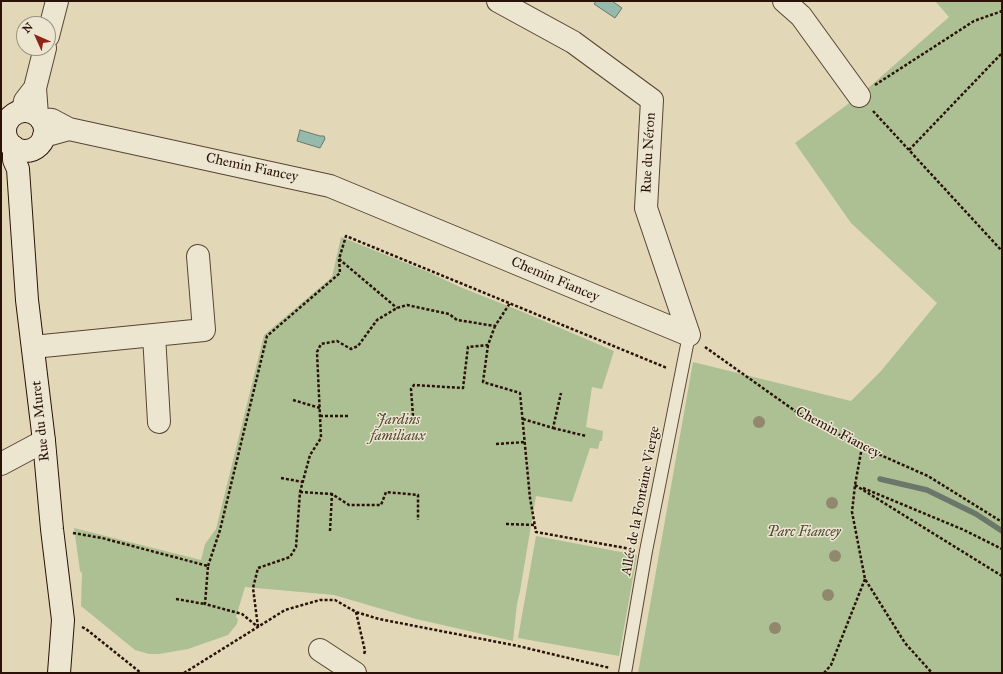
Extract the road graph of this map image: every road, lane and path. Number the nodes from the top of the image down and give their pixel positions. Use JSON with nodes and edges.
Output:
{"nodes":[{"id":1,"x":57,"y":1,"type":"edge"},
{"id":2,"x":498,"y":1,"type":"edge"},
{"id":3,"x":784,"y":1,"type":"edge"},
{"id":4,"x":1002,"y":11,"type":"edge"},
{"id":5,"x":53,"y":16,"type":"edge"},
{"id":6,"x":1002,"y":53,"type":"edge"},
{"id":7,"x":43,"y":56,"type":"edge"},
{"id":8,"x":865,"y":92,"type":"junction"},
{"id":9,"x":22,"y":124,"type":"edge"},
{"id":10,"x":909,"y":150,"type":"junction"},
{"id":11,"x":1002,"y":251,"type":"edge"},
{"id":12,"x":198,"y":256,"type":"dead end"},
{"id":13,"x":339,"y":259,"type":"junction"},
{"id":14,"x":510,"y":303,"type":"junction"},
{"id":15,"x":397,"y":308,"type":"junction"},
{"id":16,"x":495,"y":326,"type":"junction"},
{"id":17,"x":154,"y":335,"type":"junction"},
{"id":18,"x":688,"y":335,"type":"junction"},
{"id":19,"x":488,"y":344,"type":"junction"},
{"id":20,"x":33,"y":347,"type":"junction"},
{"id":21,"x":681,"y":374,"type":"junction"},
{"id":22,"x":562,"y":392,"type":"dead end"},
{"id":23,"x":293,"y":400,"type":"dead end"},
{"id":24,"x":320,"y":408,"type":"junction"},
{"id":25,"x":320,"y":416,"type":"junction"},
{"id":26,"x":349,"y":416,"type":"dead end"},
{"id":27,"x":413,"y":416,"type":"dead end"},
{"id":28,"x":523,"y":419,"type":"junction"},
{"id":29,"x":159,"y":422,"type":"dead end"},
{"id":30,"x":553,"y":428,"type":"junction"},
{"id":31,"x":586,"y":436,"type":"dead end"},
{"id":32,"x":44,"y":440,"type":"junction"},
{"id":33,"x":525,"y":442,"type":"junction"},
{"id":34,"x":496,"y":444,"type":"dead end"},
{"id":35,"x":862,"y":447,"type":"junction"},
{"id":36,"x":1,"y":464,"type":"edge"},
{"id":37,"x":281,"y":478,"type":"dead end"},
{"id":38,"x":303,"y":482,"type":"junction"},
{"id":39,"x":855,"y":485,"type":"junction"},
{"id":40,"x":300,"y":492,"type":"junction"},
{"id":41,"x":332,"y":494,"type":"junction"},
{"id":42,"x":418,"y":520,"type":"dead end"},
{"id":43,"x":1002,"y":522,"type":"edge"},
{"id":44,"x":506,"y":524,"type":"dead end"},
{"id":45,"x":535,"y":525,"type":"junction"},
{"id":46,"x":52,"y":529,"type":"junction"},
{"id":47,"x":330,"y":531,"type":"dead end"},
{"id":48,"x":1002,"y":549,"type":"edge"},
{"id":49,"x":646,"y":551,"type":"junction"},
{"id":50,"x":208,"y":566,"type":"junction"},
{"id":51,"x":1002,"y":576,"type":"edge"},
{"id":52,"x":865,"y":578,"type":"junction"},
{"id":53,"x":176,"y":599,"type":"dead end"},
{"id":54,"x":205,"y":604,"type":"junction"},
{"id":55,"x":356,"y":612,"type":"junction"},
{"id":56,"x":63,"y":620,"type":"junction"},
{"id":57,"x":258,"y":627,"type":"junction"},
{"id":58,"x":320,"y":650,"type":"dead end"},
{"id":59,"x":625,"y":672,"type":"edge"},
{"id":60,"x":60,"y":673,"type":"edge"},
{"id":61,"x":141,"y":673,"type":"edge"},
{"id":62,"x":184,"y":673,"type":"edge"},
{"id":63,"x":354,"y":673,"type":"edge"},
{"id":64,"x":824,"y":673,"type":"edge"},
{"id":65,"x":932,"y":673,"type":"edge"}],
"edges":[{"from":1,"to":5,"type":"street"},
{"from":2,"to":18,"type":"street","name":"Rue du Néron"},
{"from":3,"to":8,"type":"street"},
{"from":4,"to":8,"type":"path"},
{"from":6,"to":10,"type":"path"},
{"from":7,"to":9,"type":"street"},
{"from":8,"to":10,"type":"path"},
{"from":9,"to":18,"type":"street","name":"Chemin Fiancey"},
{"from":9,"to":20,"type":"street","name":"Rue du Muret"},
{"from":10,"to":11,"type":"path"},
{"from":12,"to":17,"type":"street"},
{"from":13,"to":14,"type":"path"},
{"from":13,"to":15,"type":"path"},
{"from":13,"to":50,"type":"path"},
{"from":14,"to":16,"type":"path"},
{"from":14,"to":21,"type":"path"},
{"from":15,"to":16,"type":"path"},
{"from":15,"to":24,"type":"path"},
{"from":16,"to":19,"type":"path"},
{"from":17,"to":20,"type":"street"},
{"from":17,"to":29,"type":"street"},
{"from":18,"to":21,"type":"lane","name":"Allée de la Fontaine Vierge"},
{"from":18,"to":35,"type":"path","name":"Chemin Fiancey"},
{"from":19,"to":27,"type":"path"},
{"from":19,"to":28,"type":"path"},
{"from":20,"to":32,"type":"street","name":"Rue du Muret"},
{"from":21,"to":49,"type":"lane","name":"Allée de la Fontaine Vierge"},
{"from":22,"to":30,"type":"path"},
{"from":23,"to":24,"type":"path"},
{"from":24,"to":25,"type":"path"},
{"from":25,"to":26,"type":"path"},
{"from":25,"to":38,"type":"path"},
{"from":28,"to":30,"type":"path"},
{"from":28,"to":33,"type":"path"},
{"from":30,"to":31,"type":"path"},
{"from":32,"to":36,"type":"street"},
{"from":32,"to":46,"type":"street","name":"Rue du Muret"},
{"from":33,"to":34,"type":"path"},
{"from":33,"to":45,"type":"path"},
{"from":35,"to":39,"type":"path"},
{"from":35,"to":43,"type":"path","name":"Chemin Fiancey"},
{"from":37,"to":38,"type":"path"},
{"from":38,"to":40,"type":"path"},
{"from":39,"to":48,"type":"path"},
{"from":39,"to":51,"type":"path"},
{"from":39,"to":52,"type":"path"},
{"from":40,"to":41,"type":"path"},
{"from":40,"to":57,"type":"path"},
{"from":41,"to":42,"type":"path"},
{"from":41,"to":47,"type":"path"},
{"from":44,"to":45,"type":"path"},
{"from":45,"to":49,"type":"path"},
{"from":46,"to":50,"type":"path"},
{"from":46,"to":56,"type":"street","name":"Rue du Muret"},
{"from":49,"to":59,"type":"lane","name":"Allée de la Fontaine Vierge"},
{"from":50,"to":54,"type":"path"},
{"from":52,"to":64,"type":"path"},
{"from":52,"to":65,"type":"path"},
{"from":53,"to":54,"type":"path"},
{"from":54,"to":57,"type":"path"},
{"from":55,"to":57,"type":"path"},
{"from":55,"to":59,"type":"path"},
{"from":55,"to":63,"type":"path"},
{"from":56,"to":60,"type":"street","name":"Rue du Muret"},
{"from":56,"to":61,"type":"path"},
{"from":57,"to":62,"type":"path"},
{"from":58,"to":63,"type":"street"}]}
